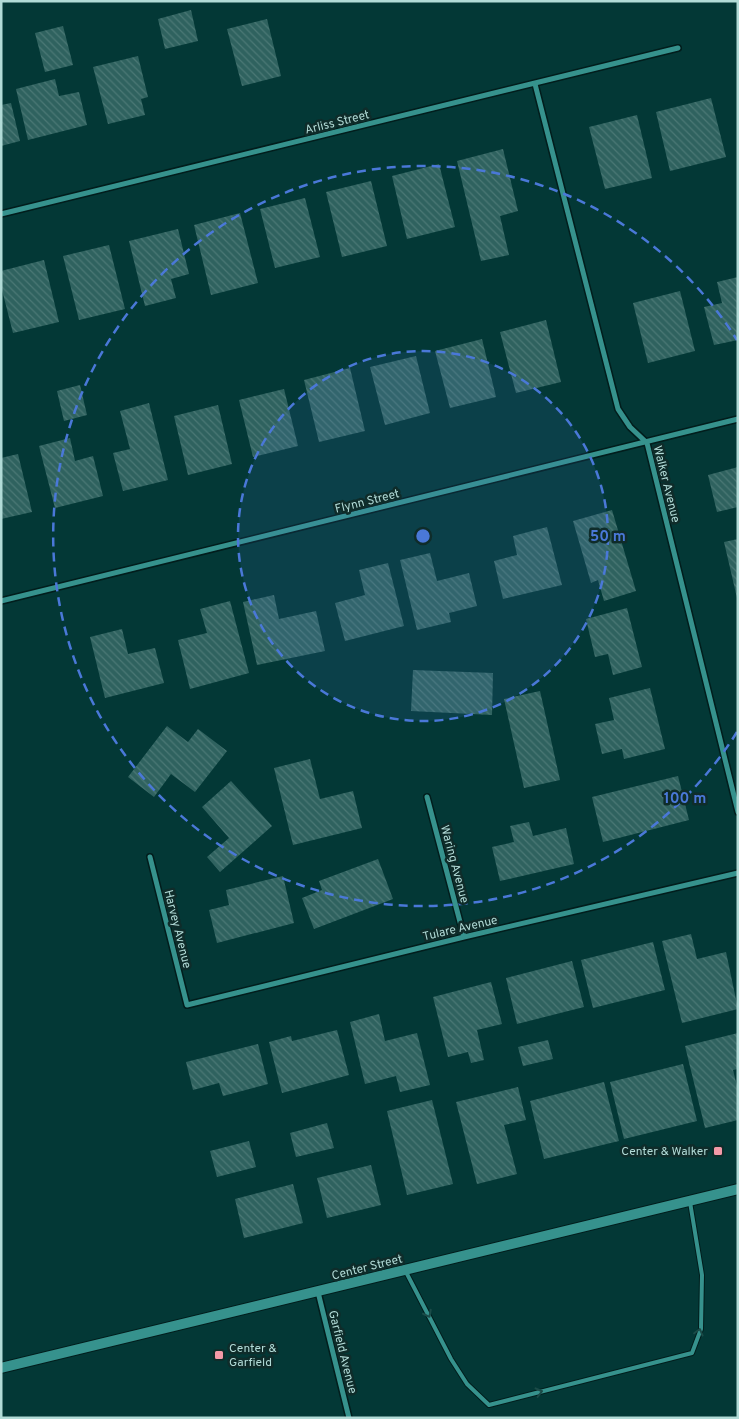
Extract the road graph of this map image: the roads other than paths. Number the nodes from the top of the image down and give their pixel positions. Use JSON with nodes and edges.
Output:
{"nodes":[{"id":1,"x":678,"y":48,"type":"dead end"},
{"id":2,"x":535,"y":84,"type":"junction"},
{"id":3,"x":1,"y":214,"type":"edge"},
{"id":4,"x":738,"y":419,"type":"edge"},
{"id":5,"x":647,"y":443,"type":"junction"},
{"id":6,"x":1,"y":601,"type":"edge"},
{"id":7,"x":427,"y":797,"type":"dead end"},
{"id":8,"x":738,"y":812,"type":"edge"},
{"id":9,"x":150,"y":857,"type":"dead end"},
{"id":10,"x":738,"y":873,"type":"edge"},
{"id":11,"x":464,"y":937,"type":"junction"},
{"id":12,"x":187,"y":1005,"type":"joint"},
{"id":13,"x":738,"y":1189,"type":"edge"},
{"id":14,"x":689,"y":1201,"type":"junction"},
{"id":15,"x":405,"y":1270,"type":"junction"},
{"id":16,"x":318,"y":1292,"type":"junction"},
{"id":17,"x":1,"y":1368,"type":"edge"},
{"id":18,"x":349,"y":1418,"type":"edge"}],
"edges":[{"from":1,"to":2,"type":"street","name":"Arliss Street"},
{"from":2,"to":3,"type":"street","name":"Arliss Street"},
{"from":2,"to":5,"type":"street","name":"Walker Avenue"},
{"from":4,"to":5,"type":"street","name":"Flynn Street"},
{"from":5,"to":6,"type":"street","name":"Flynn Street"},
{"from":5,"to":8,"type":"street","name":"Walker Avenue"},
{"from":7,"to":11,"type":"street","name":"Waring Avenue"},
{"from":9,"to":12,"type":"street","name":"Harvey Avenue"},
{"from":10,"to":11,"type":"street","name":"Tulare Avenue"},
{"from":11,"to":12,"type":"street","name":"Tulare Avenue"},
{"from":13,"to":14,"type":"main road","name":"Center Street"},
{"from":14,"to":15,"type":"main road","name":"Center Street"},
{"from":15,"to":14,"type":"lane","one_way":true},
{"from":15,"to":16,"type":"main road","name":"Center Street"},
{"from":16,"to":17,"type":"main road","name":"Center Street"},
{"from":16,"to":18,"type":"street","name":"Garfield Avenue"}]}
